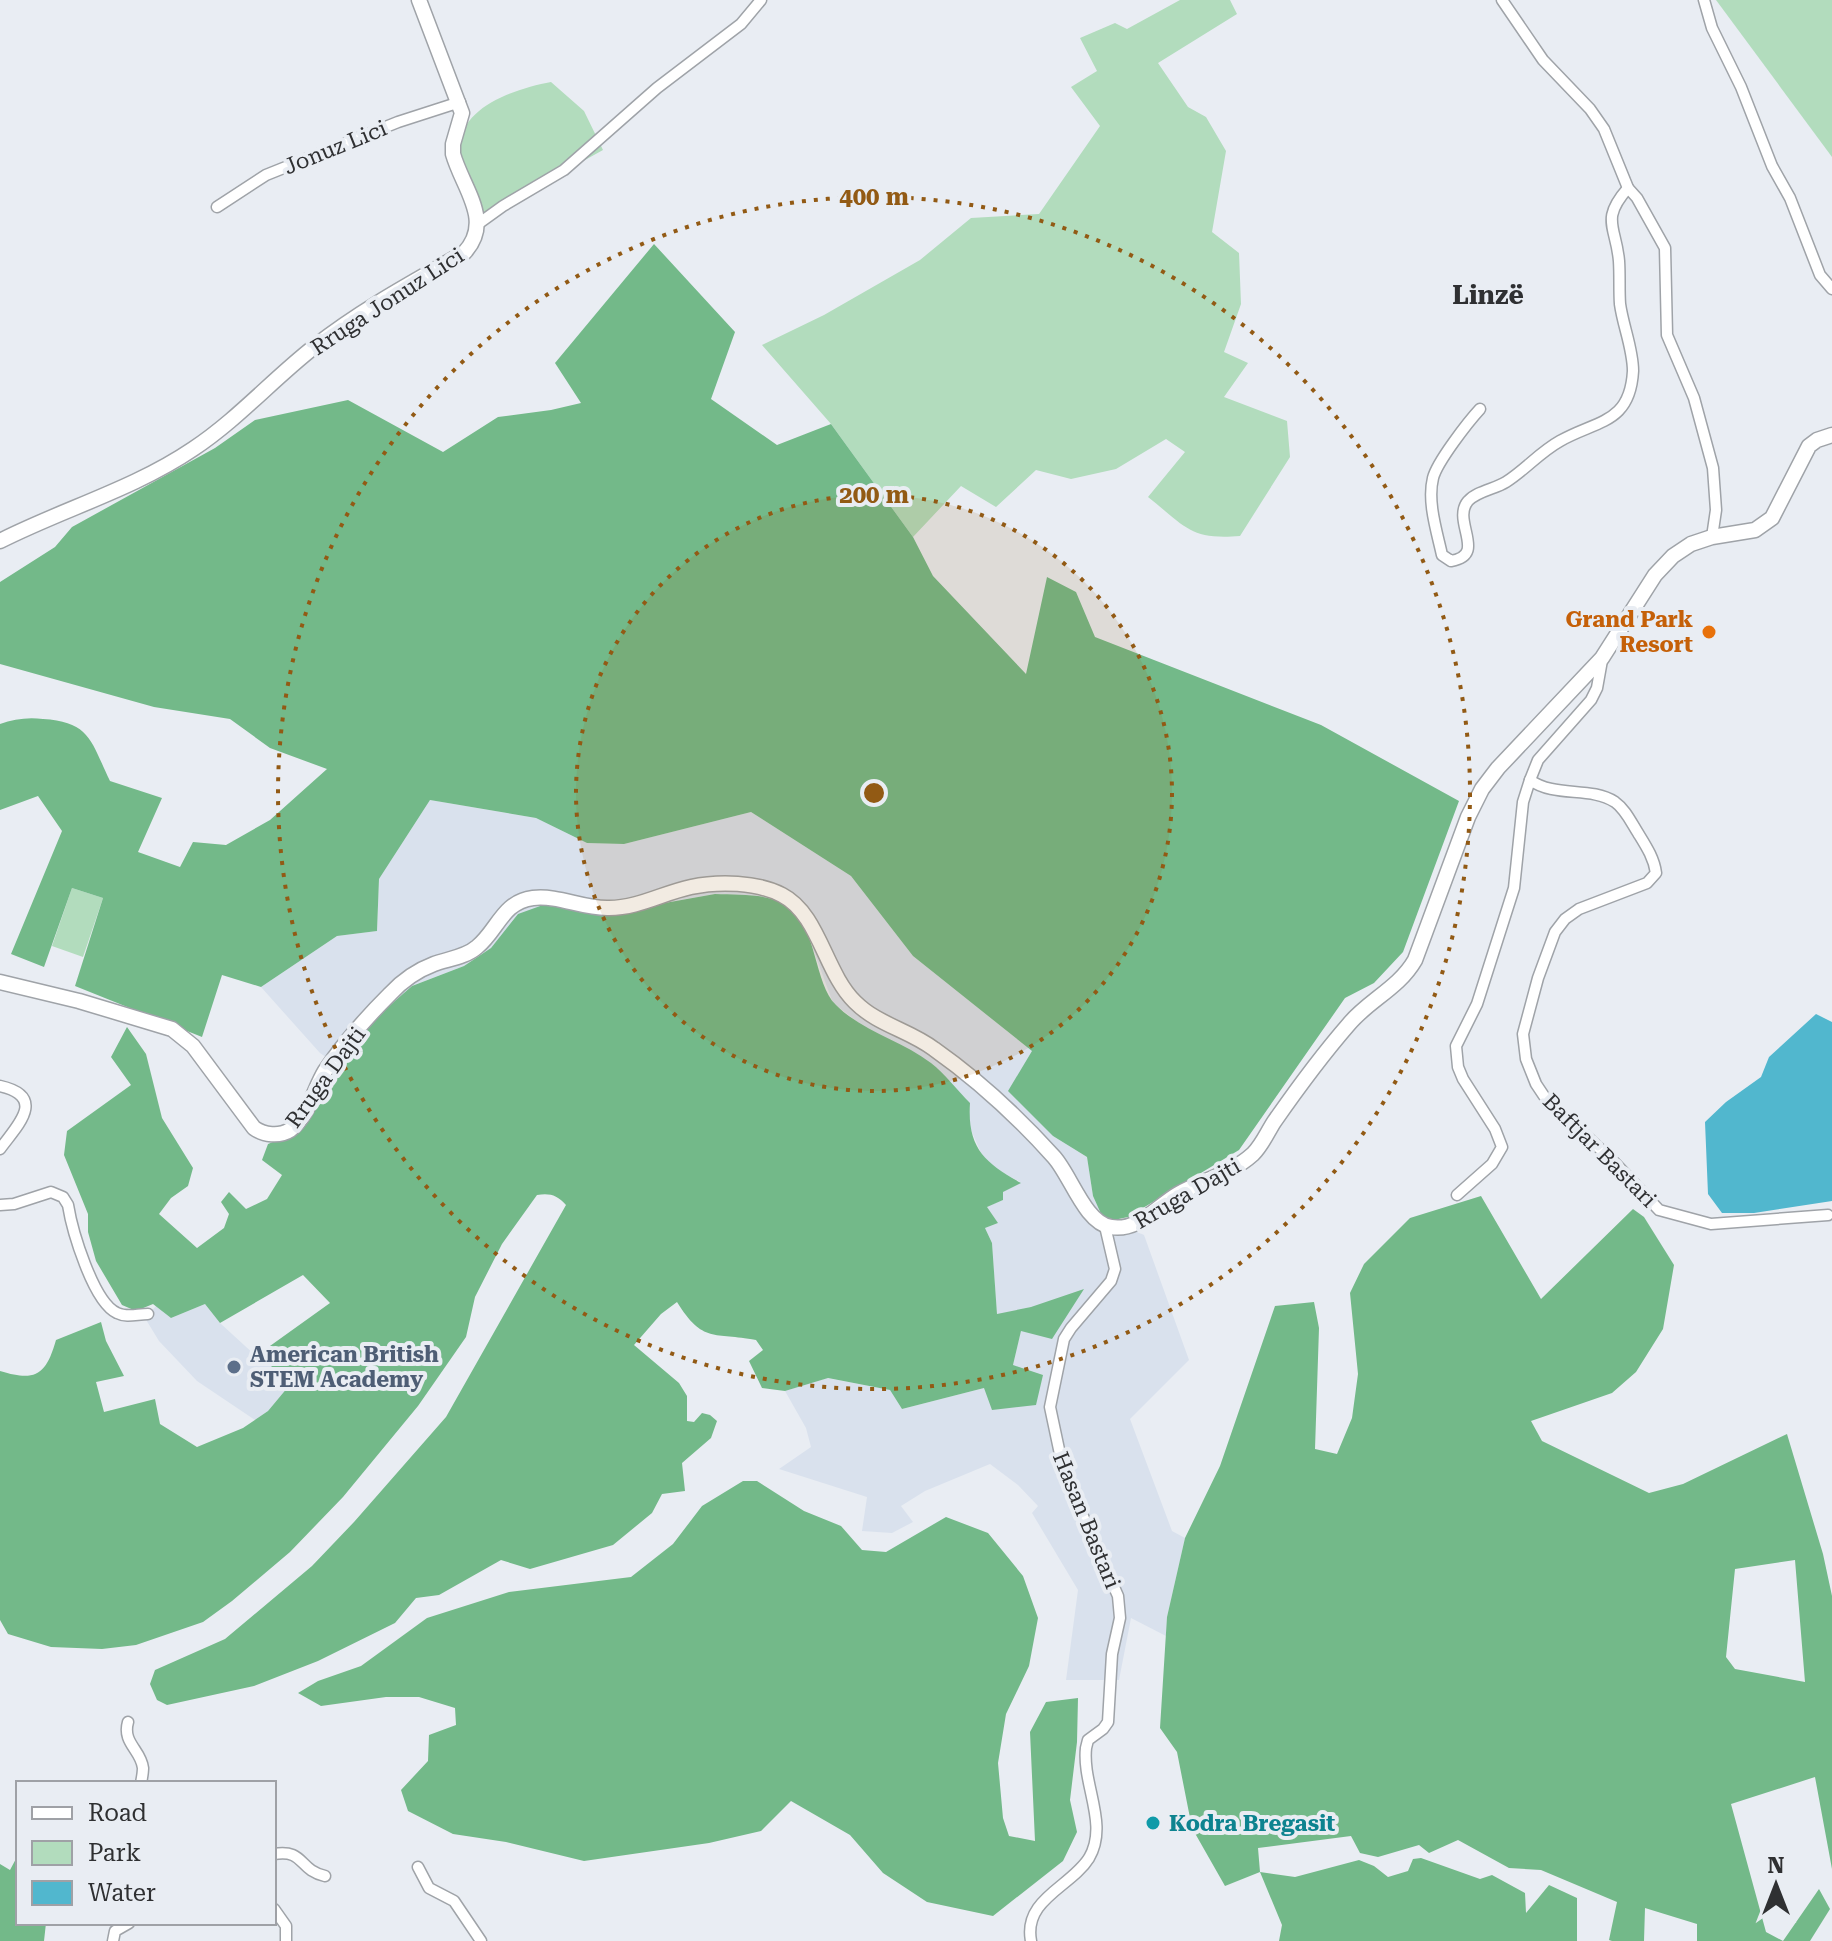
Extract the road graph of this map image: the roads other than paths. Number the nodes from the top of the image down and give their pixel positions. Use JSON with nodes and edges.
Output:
{"nodes":[{"id":1,"x":419,"y":0,"type":"edge"},
{"id":2,"x":761,"y":0,"type":"edge"},
{"id":3,"x":1502,"y":0,"type":"edge"},
{"id":4,"x":1704,"y":0,"type":"edge"},
{"id":5,"x":460,"y":102,"type":"junction"},
{"id":6,"x":1628,"y":188,"type":"junction"},
{"id":7,"x":217,"y":207,"type":"dead end"},
{"id":8,"x":478,"y":224,"type":"junction"},
{"id":9,"x":1832,"y":289,"type":"edge"},
{"id":10,"x":1480,"y":409,"type":"dead end"},
{"id":11,"x":1832,"y":435,"type":"edge"},
{"id":12,"x":1712,"y":537,"type":"junction"},
{"id":13,"x":0,"y":541,"type":"edge"},
{"id":14,"x":1602,"y":658,"type":"junction"},
{"id":15,"x":1530,"y":780,"type":"junction"},
{"id":16,"x":0,"y":982,"type":"edge"},
{"id":17,"x":0,"y":1086,"type":"edge"},
{"id":18,"x":0,"y":1149,"type":"edge"},
{"id":19,"x":1457,"y":1195,"type":"dead end"},
{"id":20,"x":0,"y":1205,"type":"edge"},
{"id":21,"x":1831,"y":1216,"type":"edge"},
{"id":22,"x":1105,"y":1226,"type":"junction"},
{"id":23,"x":148,"y":1314,"type":"dead end"},
{"id":24,"x":128,"y":1722,"type":"dead end"},
{"id":25,"x":141,"y":1781,"type":"edge"},
{"id":26,"x":276,"y":1854,"type":"edge"},
{"id":27,"x":418,"y":1867,"type":"dead end"},
{"id":28,"x":325,"y":1876,"type":"dead end"},
{"id":29,"x":276,"y":1912,"type":"edge"},
{"id":30,"x":126,"y":1925,"type":"edge"},
{"id":31,"x":113,"y":1941,"type":"edge"},
{"id":32,"x":286,"y":1941,"type":"edge"},
{"id":33,"x":481,"y":1941,"type":"edge"},
{"id":34,"x":1031,"y":1941,"type":"edge"}],
"edges":[{"from":1,"to":5,"type":"main road"},
{"from":2,"to":8,"type":"street"},
{"from":3,"to":6,"type":"street"},
{"from":4,"to":9,"type":"street"},
{"from":5,"to":7,"type":"street","name":"Jonuz Lici"},
{"from":5,"to":8,"type":"main road","name":"Rruga Jonuz Lici"},
{"from":6,"to":10,"type":"street"},
{"from":6,"to":12,"type":"street"},
{"from":8,"to":13,"type":"main road","name":"Rruga Jonuz Lici"},
{"from":11,"to":12,"type":"main road","name":"Rruga Dajti"},
{"from":12,"to":14,"type":"main road","name":"Rruga Dajti"},
{"from":14,"to":15,"type":"street"},
{"from":14,"to":22,"type":"main road","name":"Rruga Dajti"},
{"from":15,"to":19,"type":"street"},
{"from":15,"to":21,"type":"street","name":"Baftjar Bastari"},
{"from":16,"to":22,"type":"main road","name":"Rruga Dajti"},
{"from":17,"to":18,"type":"street"},
{"from":20,"to":23,"type":"street"},
{"from":22,"to":34,"type":"street","name":"Hasan Bastari"},
{"from":24,"to":25,"type":"street"},
{"from":26,"to":28,"type":"street"},
{"from":27,"to":33,"type":"street"},
{"from":29,"to":32,"type":"street"},
{"from":30,"to":31,"type":"street"}]}
